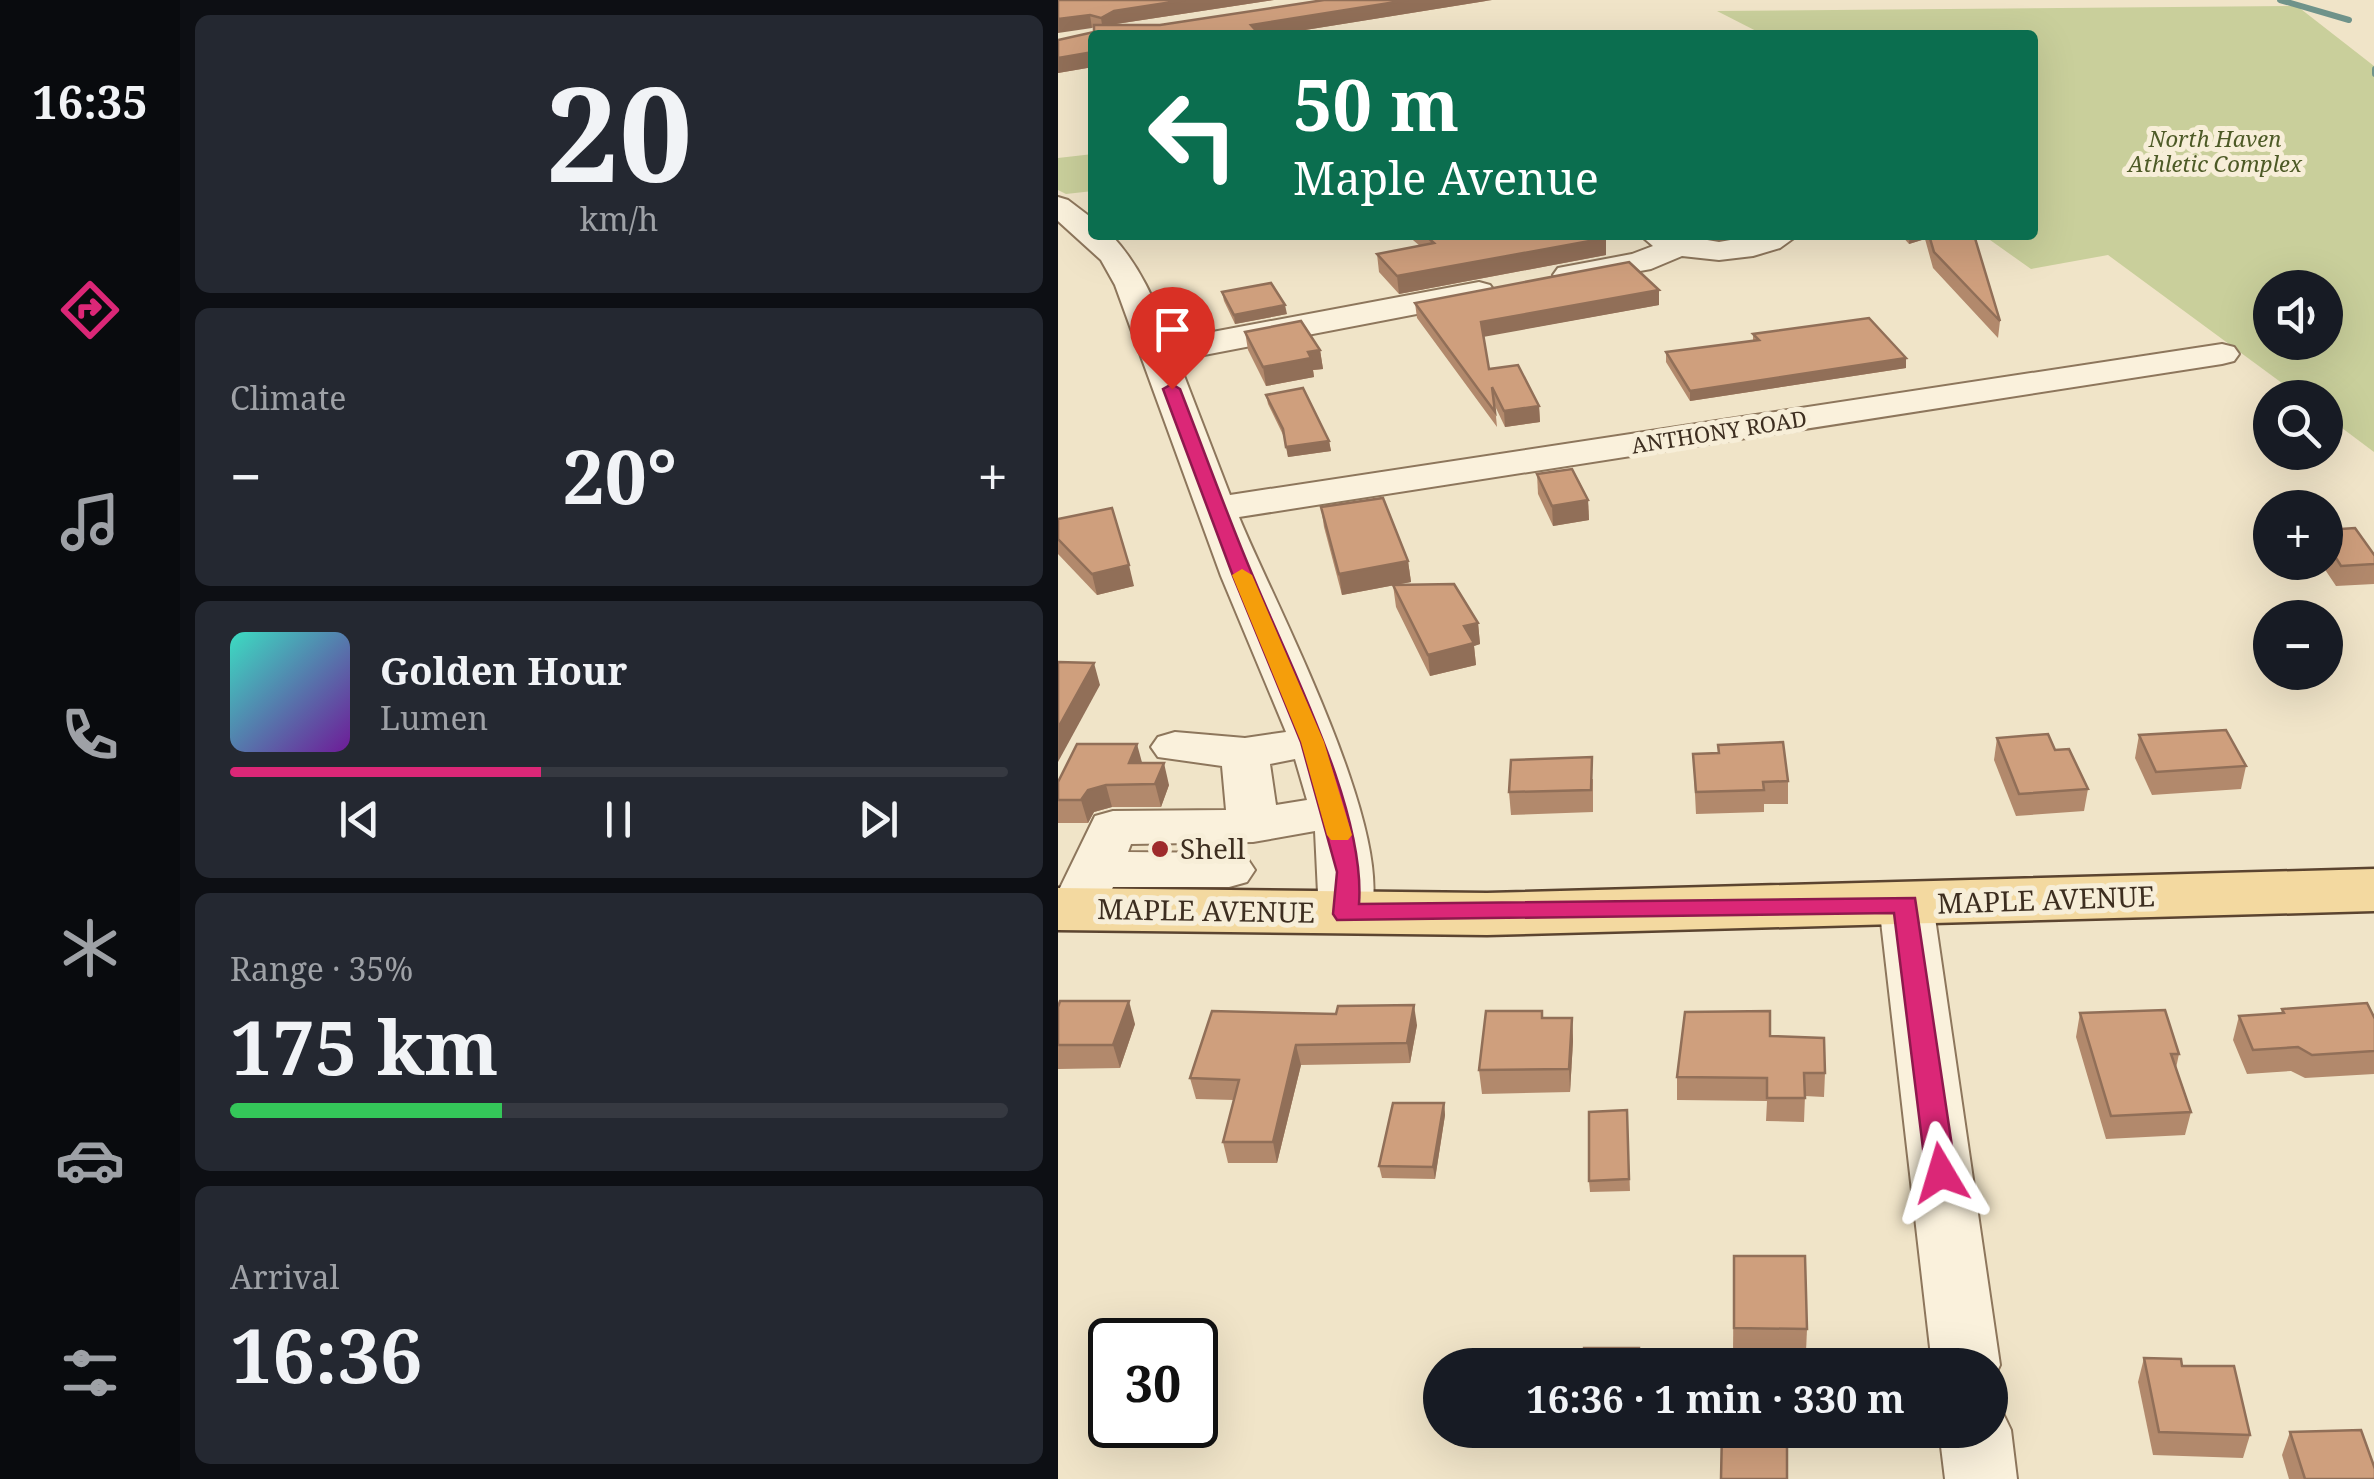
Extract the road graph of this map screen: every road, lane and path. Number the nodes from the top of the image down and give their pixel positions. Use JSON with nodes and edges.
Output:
{"nodes":[{"id":1,"x":1058,"y":206,"type":"edge"},
{"id":2,"x":1088,"y":229,"type":"edge"},
{"id":3,"x":1099,"y":240,"type":"edge"},
{"id":4,"x":1668,"y":240,"type":"edge"},
{"id":5,"x":1770,"y":240,"type":"edge"},
{"id":6,"x":1542,"y":280,"type":"edge"},
{"id":7,"x":1503,"y":288,"type":"edge"},
{"id":8,"x":1158,"y":353,"type":"junction"},
{"id":9,"x":2222,"y":354,"type":"dead end"},
{"id":10,"x":1216,"y":509,"type":"junction"},
{"id":11,"x":1312,"y":742,"type":"junction"},
{"id":12,"x":1175,"y":747,"type":"dead end"},
{"id":13,"x":1245,"y":753,"type":"junction"},
{"id":14,"x":1334,"y":811,"type":"junction"},
{"id":15,"x":1232,"y":869,"type":"junction"},
{"id":16,"x":2374,"y":890,"type":"edge"},
{"id":17,"x":1077,"y":896,"type":"edge"},
{"id":18,"x":1906,"y":904,"type":"junction"},
{"id":19,"x":1346,"y":914,"type":"junction"},
{"id":20,"x":1964,"y":1348,"type":"edge"},
{"id":21,"x":1977,"y":1448,"type":"edge"},
{"id":22,"x":1981,"y":1479,"type":"edge"}],
"edges":[{"from":1,"to":2,"type":"street"},
{"from":3,"to":8,"type":"street"},
{"from":4,"to":5,"type":"street"},
{"from":4,"to":6,"type":"street"},
{"from":7,"to":8,"type":"street"},
{"from":8,"to":10,"type":"street"},
{"from":9,"to":10,"type":"street","name":"ANTHONY ROAD"},
{"from":10,"to":11,"type":"street"},
{"from":11,"to":13,"type":"street"},
{"from":11,"to":14,"type":"street"},
{"from":12,"to":13,"type":"street"},
{"from":13,"to":15,"type":"street"},
{"from":14,"to":15,"type":"street"},
{"from":14,"to":19,"type":"street"},
{"from":15,"to":17,"type":"main road","name":"MAPLE AVENUE"},
{"from":15,"to":17,"type":"street"},
{"from":15,"to":19,"type":"main road","name":"MAPLE AVENUE"},
{"from":16,"to":18,"type":"main road","name":"MAPLE AVENUE"},
{"from":18,"to":19,"type":"main road","name":"MAPLE AVENUE"},
{"from":18,"to":20,"type":"street"},
{"from":21,"to":22,"type":"street"}]}
